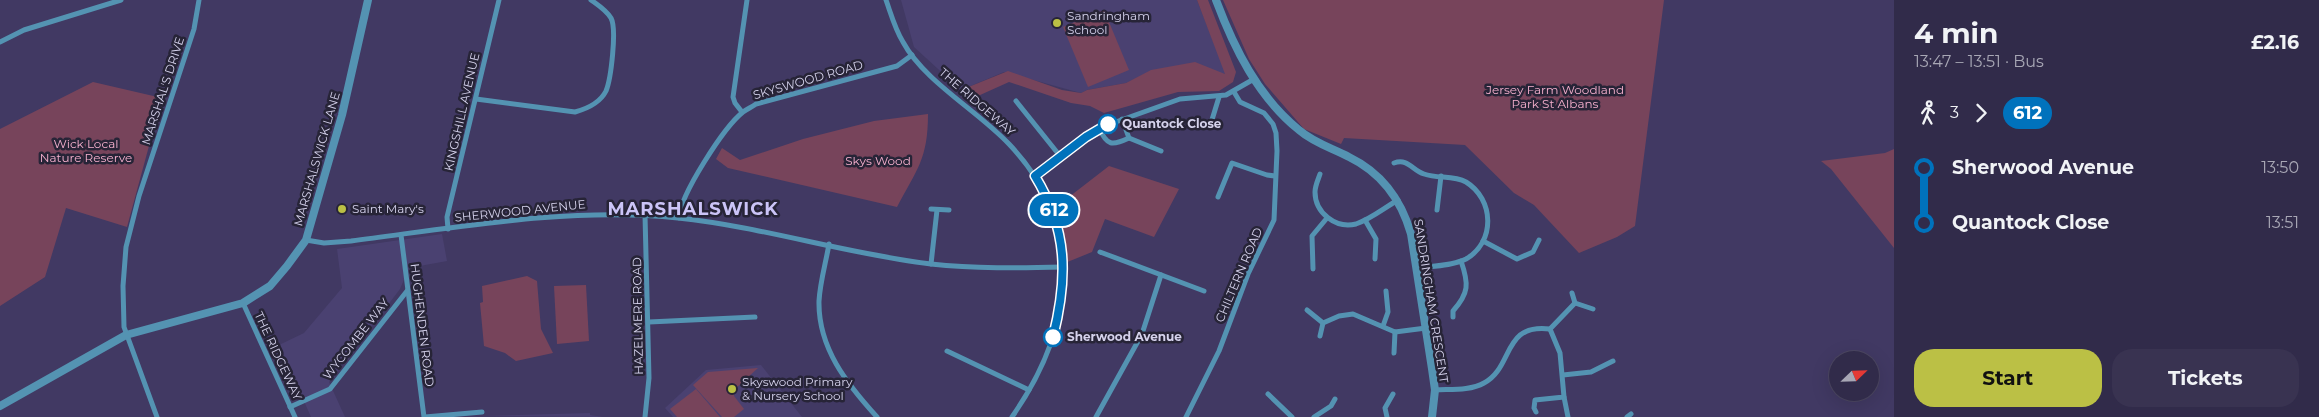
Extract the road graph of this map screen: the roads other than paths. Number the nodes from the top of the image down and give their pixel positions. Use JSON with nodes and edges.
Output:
{"nodes":[{"id":1,"x":121,"y":0,"type":"edge"},
{"id":2,"x":199,"y":0,"type":"edge"},
{"id":3,"x":368,"y":0,"type":"edge"},
{"id":4,"x":499,"y":0,"type":"edge"},
{"id":5,"x":591,"y":0,"type":"edge"},
{"id":6,"x":747,"y":0,"type":"edge"},
{"id":7,"x":886,"y":0,"type":"edge"},
{"id":8,"x":1216,"y":0,"type":"edge"},
{"id":9,"x":0,"y":42,"type":"edge"},
{"id":10,"x":912,"y":56,"type":"junction"},
{"id":11,"x":1254,"y":79,"type":"junction"},
{"id":12,"x":1234,"y":92,"type":"junction"},
{"id":13,"x":1219,"y":97,"type":"junction"},
{"id":14,"x":476,"y":99,"type":"junction"},
{"id":15,"x":1016,"y":101,"type":"dead end"},
{"id":16,"x":742,"y":112,"type":"junction"},
{"id":17,"x":1122,"y":118,"type":"junction"},
{"id":18,"x":1211,"y":124,"type":"dead end"},
{"id":19,"x":1099,"y":128,"type":"junction"},
{"id":20,"x":1129,"y":138,"type":"junction"},
{"id":21,"x":1161,"y":151,"type":"dead end"},
{"id":22,"x":1060,"y":156,"type":"junction"},
{"id":23,"x":1394,"y":163,"type":"dead end"},
{"id":24,"x":1320,"y":174,"type":"dead end"},
{"id":25,"x":1035,"y":176,"type":"junction"},
{"id":26,"x":1276,"y":176,"type":"junction"},
{"id":27,"x":1441,"y":176,"type":"junction"},
{"id":28,"x":1218,"y":197,"type":"dead end"},
{"id":29,"x":1398,"y":200,"type":"junction"},
{"id":30,"x":949,"y":210,"type":"dead end"},
{"id":31,"x":1437,"y":210,"type":"dead end"},
{"id":32,"x":645,"y":215,"type":"junction"},
{"id":33,"x":678,"y":218,"type":"junction"},
{"id":34,"x":1327,"y":218,"type":"junction"},
{"id":35,"x":1365,"y":220,"type":"junction"},
{"id":36,"x":448,"y":228,"type":"junction"},
{"id":37,"x":401,"y":235,"type":"junction"},
{"id":38,"x":306,"y":240,"type":"junction"},
{"id":39,"x":1539,"y":240,"type":"dead end"},
{"id":40,"x":1483,"y":241,"type":"junction"},
{"id":41,"x":829,"y":244,"type":"junction"},
{"id":42,"x":1100,"y":252,"type":"dead end"},
{"id":43,"x":1375,"y":260,"type":"dead end"},
{"id":44,"x":1461,"y":261,"type":"junction"},
{"id":45,"x":931,"y":264,"type":"junction"},
{"id":46,"x":1063,"y":267,"type":"junction"},
{"id":47,"x":1417,"y":268,"type":"junction"},
{"id":48,"x":1312,"y":269,"type":"dead end"},
{"id":49,"x":1161,"y":276,"type":"junction"},
{"id":50,"x":1204,"y":290,"type":"dead end"},
{"id":51,"x":407,"y":291,"type":"junction"},
{"id":52,"x":1386,"y":291,"type":"dead end"},
{"id":53,"x":1572,"y":293,"type":"dead end"},
{"id":54,"x":243,"y":303,"type":"junction"},
{"id":55,"x":1576,"y":303,"type":"junction"},
{"id":56,"x":1307,"y":310,"type":"dead end"},
{"id":57,"x":1593,"y":310,"type":"dead end"},
{"id":58,"x":756,"y":317,"type":"dead end"},
{"id":59,"x":1453,"y":318,"type":"dead end"},
{"id":60,"x":649,"y":322,"type":"junction"},
{"id":61,"x":1323,"y":323,"type":"junction"},
{"id":62,"x":1382,"y":326,"type":"junction"},
{"id":63,"x":1426,"y":328,"type":"junction"},
{"id":64,"x":1550,"y":330,"type":"junction"},
{"id":65,"x":1395,"y":332,"type":"junction"},
{"id":66,"x":126,"y":335,"type":"junction"},
{"id":67,"x":1320,"y":336,"type":"dead end"},
{"id":68,"x":948,"y":351,"type":"dead end"},
{"id":69,"x":1394,"y":353,"type":"dead end"},
{"id":70,"x":956,"y":355,"type":"junction"},
{"id":71,"x":953,"y":361,"type":"dead end"},
{"id":72,"x":1613,"y":361,"type":"dead end"},
{"id":73,"x":1563,"y":375,"type":"junction"},
{"id":74,"x":1029,"y":390,"type":"junction"},
{"id":75,"x":1435,"y":390,"type":"junction"},
{"id":76,"x":1268,"y":394,"type":"dead end"},
{"id":77,"x":1393,"y":394,"type":"dead end"},
{"id":78,"x":1564,"y":397,"type":"junction"},
{"id":79,"x":1335,"y":399,"type":"dead end"},
{"id":80,"x":0,"y":406,"type":"edge"},
{"id":81,"x":290,"y":407,"type":"junction"},
{"id":82,"x":482,"y":412,"type":"dead end"},
{"id":83,"x":1536,"y":412,"type":"dead end"},
{"id":84,"x":157,"y":417,"type":"edge"},
{"id":85,"x":295,"y":417,"type":"edge"},
{"id":86,"x":424,"y":417,"type":"edge"},
{"id":87,"x":645,"y":417,"type":"edge"},
{"id":88,"x":877,"y":417,"type":"edge"},
{"id":89,"x":1012,"y":417,"type":"edge"},
{"id":90,"x":1096,"y":417,"type":"edge"},
{"id":91,"x":1186,"y":417,"type":"edge"},
{"id":92,"x":1292,"y":417,"type":"edge"},
{"id":93,"x":1314,"y":417,"type":"edge"},
{"id":94,"x":1387,"y":417,"type":"edge"},
{"id":95,"x":1432,"y":417,"type":"edge"},
{"id":96,"x":1568,"y":417,"type":"edge"}],
"edges":[{"from":1,"to":9,"type":"street"},
{"from":2,"to":66,"type":"street","name":"MARSHAL'S DRIVE"},
{"from":3,"to":38,"type":"street","name":"MARSHALSWICK LANE"},
{"from":4,"to":14,"type":"street","name":"KINGSHILL AVENUE"},
{"from":5,"to":14,"type":"street"},
{"from":6,"to":16,"type":"street"},
{"from":7,"to":10,"type":"street","name":"THE RIDGEWAY"},
{"from":8,"to":11,"type":"street","name":"SANDRINGHAM CRESCENT"},
{"from":10,"to":16,"type":"street","name":"SKYSWOOD ROAD"},
{"from":10,"to":25,"type":"street","name":"THE RIDGEWAY"},
{"from":11,"to":12,"type":"street"},
{"from":11,"to":29,"type":"street","name":"SANDRINGHAM CRESCENT"},
{"from":12,"to":13,"type":"street"},
{"from":12,"to":26,"type":"street","name":"CHILTERN ROAD"},
{"from":13,"to":17,"type":"street"},
{"from":13,"to":18,"type":"street"},
{"from":14,"to":36,"type":"street","name":"KINGSHILL AVENUE"},
{"from":15,"to":22,"type":"street"},
{"from":16,"to":33,"type":"street","name":"SKYSWOOD ROAD"},
{"from":17,"to":19,"type":"street"},
{"from":17,"to":20,"type":"street"},
{"from":19,"to":20,"type":"street"},
{"from":19,"to":22,"type":"street"},
{"from":20,"to":21,"type":"street"},
{"from":22,"to":25,"type":"street"},
{"from":23,"to":27,"type":"street"},
{"from":24,"to":34,"type":"street"},
{"from":25,"to":46,"type":"street","name":"THE RIDGEWAY"},
{"from":26,"to":28,"type":"street"},
{"from":26,"to":91,"type":"street","name":"CHILTERN ROAD"},
{"from":27,"to":31,"type":"street"},
{"from":27,"to":40,"type":"street"},
{"from":29,"to":35,"type":"street"},
{"from":29,"to":47,"type":"street","name":"SANDRINGHAM CRESCENT"},
{"from":30,"to":45,"type":"street"},
{"from":32,"to":33,"type":"street","name":"SHERWOOD AVENUE"},
{"from":32,"to":36,"type":"street","name":"SHERWOOD AVENUE"},
{"from":32,"to":60,"type":"street","name":"HAZELMERE ROAD"},
{"from":33,"to":41,"type":"street","name":"SHERWOOD AVENUE"},
{"from":34,"to":35,"type":"street"},
{"from":34,"to":48,"type":"street"},
{"from":35,"to":43,"type":"street"},
{"from":36,"to":37,"type":"street","name":"SHERWOOD AVENUE"},
{"from":37,"to":38,"type":"street","name":"SHERWOOD AVENUE"},
{"from":37,"to":51,"type":"street","name":"HUGHENDEN ROAD"},
{"from":38,"to":54,"type":"street","name":"MARSHALSWICK LANE"},
{"from":39,"to":40,"type":"street"},
{"from":40,"to":44,"type":"street"},
{"from":41,"to":45,"type":"street","name":"SHERWOOD AVENUE"},
{"from":41,"to":88,"type":"street"},
{"from":42,"to":49,"type":"street"},
{"from":44,"to":47,"type":"street"},
{"from":44,"to":59,"type":"street"},
{"from":45,"to":46,"type":"street","name":"SHERWOOD AVENUE"},
{"from":46,"to":74,"type":"street","name":"THE RIDGEWAY"},
{"from":47,"to":63,"type":"street","name":"SANDRINGHAM CRESCENT"},
{"from":49,"to":50,"type":"street"},
{"from":49,"to":90,"type":"street"},
{"from":51,"to":81,"type":"street","name":"WYCOMBE WAY"},
{"from":51,"to":86,"type":"street","name":"HUGHENDEN ROAD"},
{"from":52,"to":62,"type":"street"},
{"from":53,"to":55,"type":"street"},
{"from":54,"to":66,"type":"street","name":"MARSHALSWICK LANE"},
{"from":54,"to":81,"type":"street","name":"THE RIDGEWAY"},
{"from":55,"to":57,"type":"street"},
{"from":55,"to":64,"type":"street"},
{"from":56,"to":61,"type":"street"},
{"from":58,"to":60,"type":"street"},
{"from":60,"to":87,"type":"street","name":"HAZELMERE ROAD"},
{"from":61,"to":62,"type":"street"},
{"from":61,"to":67,"type":"street"},
{"from":62,"to":65,"type":"street"},
{"from":63,"to":65,"type":"street"},
{"from":63,"to":75,"type":"street","name":"SANDRINGHAM CRESCENT"},
{"from":64,"to":73,"type":"street"},
{"from":64,"to":75,"type":"street"},
{"from":65,"to":69,"type":"street"},
{"from":66,"to":80,"type":"street","name":"MARSHALSWICK LANE"},
{"from":66,"to":84,"type":"street","name":"MARSHAL'S DRIVE"},
{"from":68,"to":70,"type":"street"},
{"from":70,"to":71,"type":"street"},
{"from":70,"to":74,"type":"street"},
{"from":72,"to":73,"type":"street"},
{"from":73,"to":78,"type":"street"},
{"from":74,"to":89,"type":"street","name":"THE RIDGEWAY"},
{"from":75,"to":95,"type":"street","name":"SANDRINGHAM CRESCENT"},
{"from":76,"to":92,"type":"street"},
{"from":77,"to":94,"type":"street"},
{"from":78,"to":83,"type":"street"},
{"from":78,"to":96,"type":"street"},
{"from":79,"to":93,"type":"street"},
{"from":81,"to":85,"type":"street","name":"THE RIDGEWAY"},
{"from":82,"to":86,"type":"street"}]}
